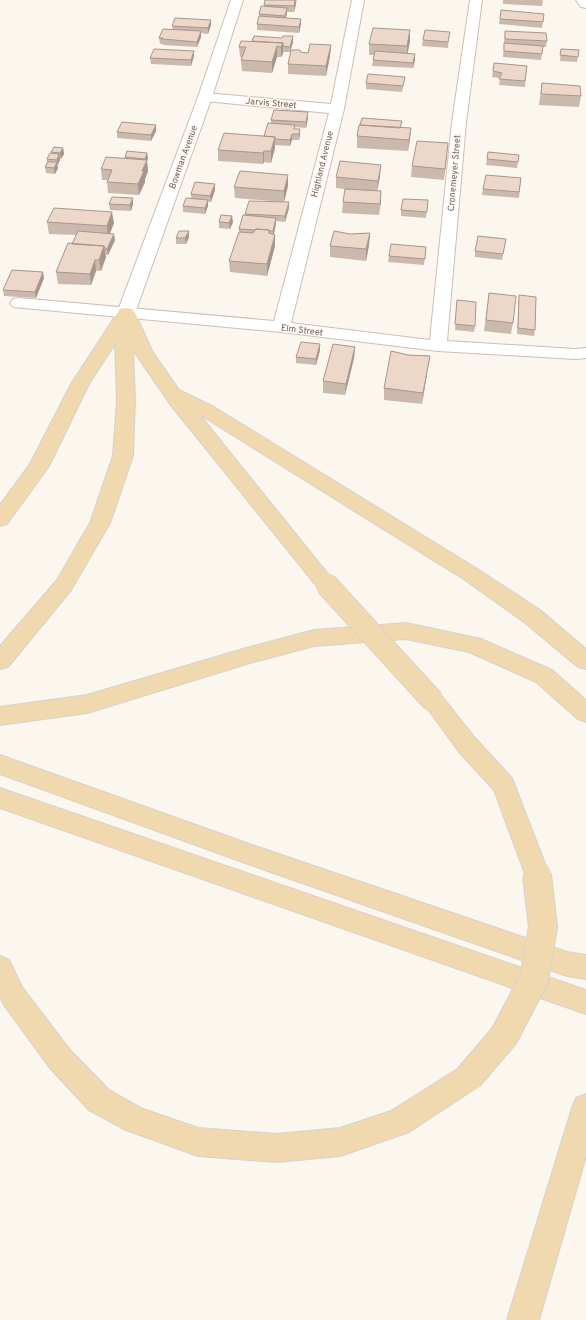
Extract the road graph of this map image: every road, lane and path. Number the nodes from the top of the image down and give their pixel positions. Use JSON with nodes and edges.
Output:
{"nodes":[{"id":1,"x":237,"y":0,"type":"edge"},
{"id":2,"x":358,"y":0,"type":"edge"},
{"id":3,"x":476,"y":0,"type":"edge"},
{"id":4,"x":582,"y":0,"type":"edge"},
{"id":5,"x":586,"y":4,"type":"edge"},
{"id":6,"x":205,"y":97,"type":"junction"},
{"id":7,"x":337,"y":109,"type":"junction"},
{"id":8,"x":19,"y":303,"type":"dead end"},
{"id":9,"x":126,"y":313,"type":"junction"},
{"id":10,"x":281,"y":327,"type":"junction"},
{"id":11,"x":438,"y":346,"type":"junction"},
{"id":12,"x":586,"y":353,"type":"edge"},
{"id":13,"x":173,"y":394,"type":"junction"},
{"id":14,"x":0,"y":519,"type":"edge"},
{"id":15,"x":5,"y":656,"type":"edge"},
{"id":16,"x":586,"y":661,"type":"edge"},
{"id":17,"x":586,"y":713,"type":"edge"},
{"id":18,"x":0,"y":716,"type":"edge"},
{"id":19,"x":0,"y":764,"type":"edge"},
{"id":20,"x":0,"y":798,"type":"edge"},
{"id":21,"x":586,"y":967,"type":"edge"},
{"id":22,"x":0,"y":968,"type":"edge"},
{"id":23,"x":586,"y":1002,"type":"edge"},
{"id":24,"x":586,"y":1108,"type":"edge"},
{"id":25,"x":523,"y":1320,"type":"edge"}],
"edges":[{"from":1,"to":6,"type":"street","name":"Bowman Avenue"},
{"from":2,"to":7,"type":"street","name":"Highland Avenue"},
{"from":3,"to":11,"type":"street","name":"Cronemeyer Street"},
{"from":4,"to":5,"type":"street"},
{"from":6,"to":7,"type":"street","name":"Jarvis Street"},
{"from":6,"to":9,"type":"street","name":"Bowman Avenue"},
{"from":7,"to":10,"type":"street","name":"Highland Avenue"},
{"from":8,"to":9,"type":"street","name":"Elm Street"},
{"from":9,"to":10,"type":"street","name":"Elm Street"},
{"from":9,"to":13,"type":"main road"},
{"from":9,"to":14,"type":"main road"},
{"from":9,"to":15,"type":"main road"},
{"from":10,"to":11,"type":"street","name":"Elm Street"},
{"from":11,"to":12,"type":"street","name":"Elm Street"},
{"from":13,"to":16,"type":"main road"},
{"from":13,"to":22,"type":"main road","bridge":true},
{"from":17,"to":18,"type":"main road"},
{"from":19,"to":21,"type":"main road"},
{"from":20,"to":23,"type":"main road"},
{"from":24,"to":25,"type":"main road"}]}
